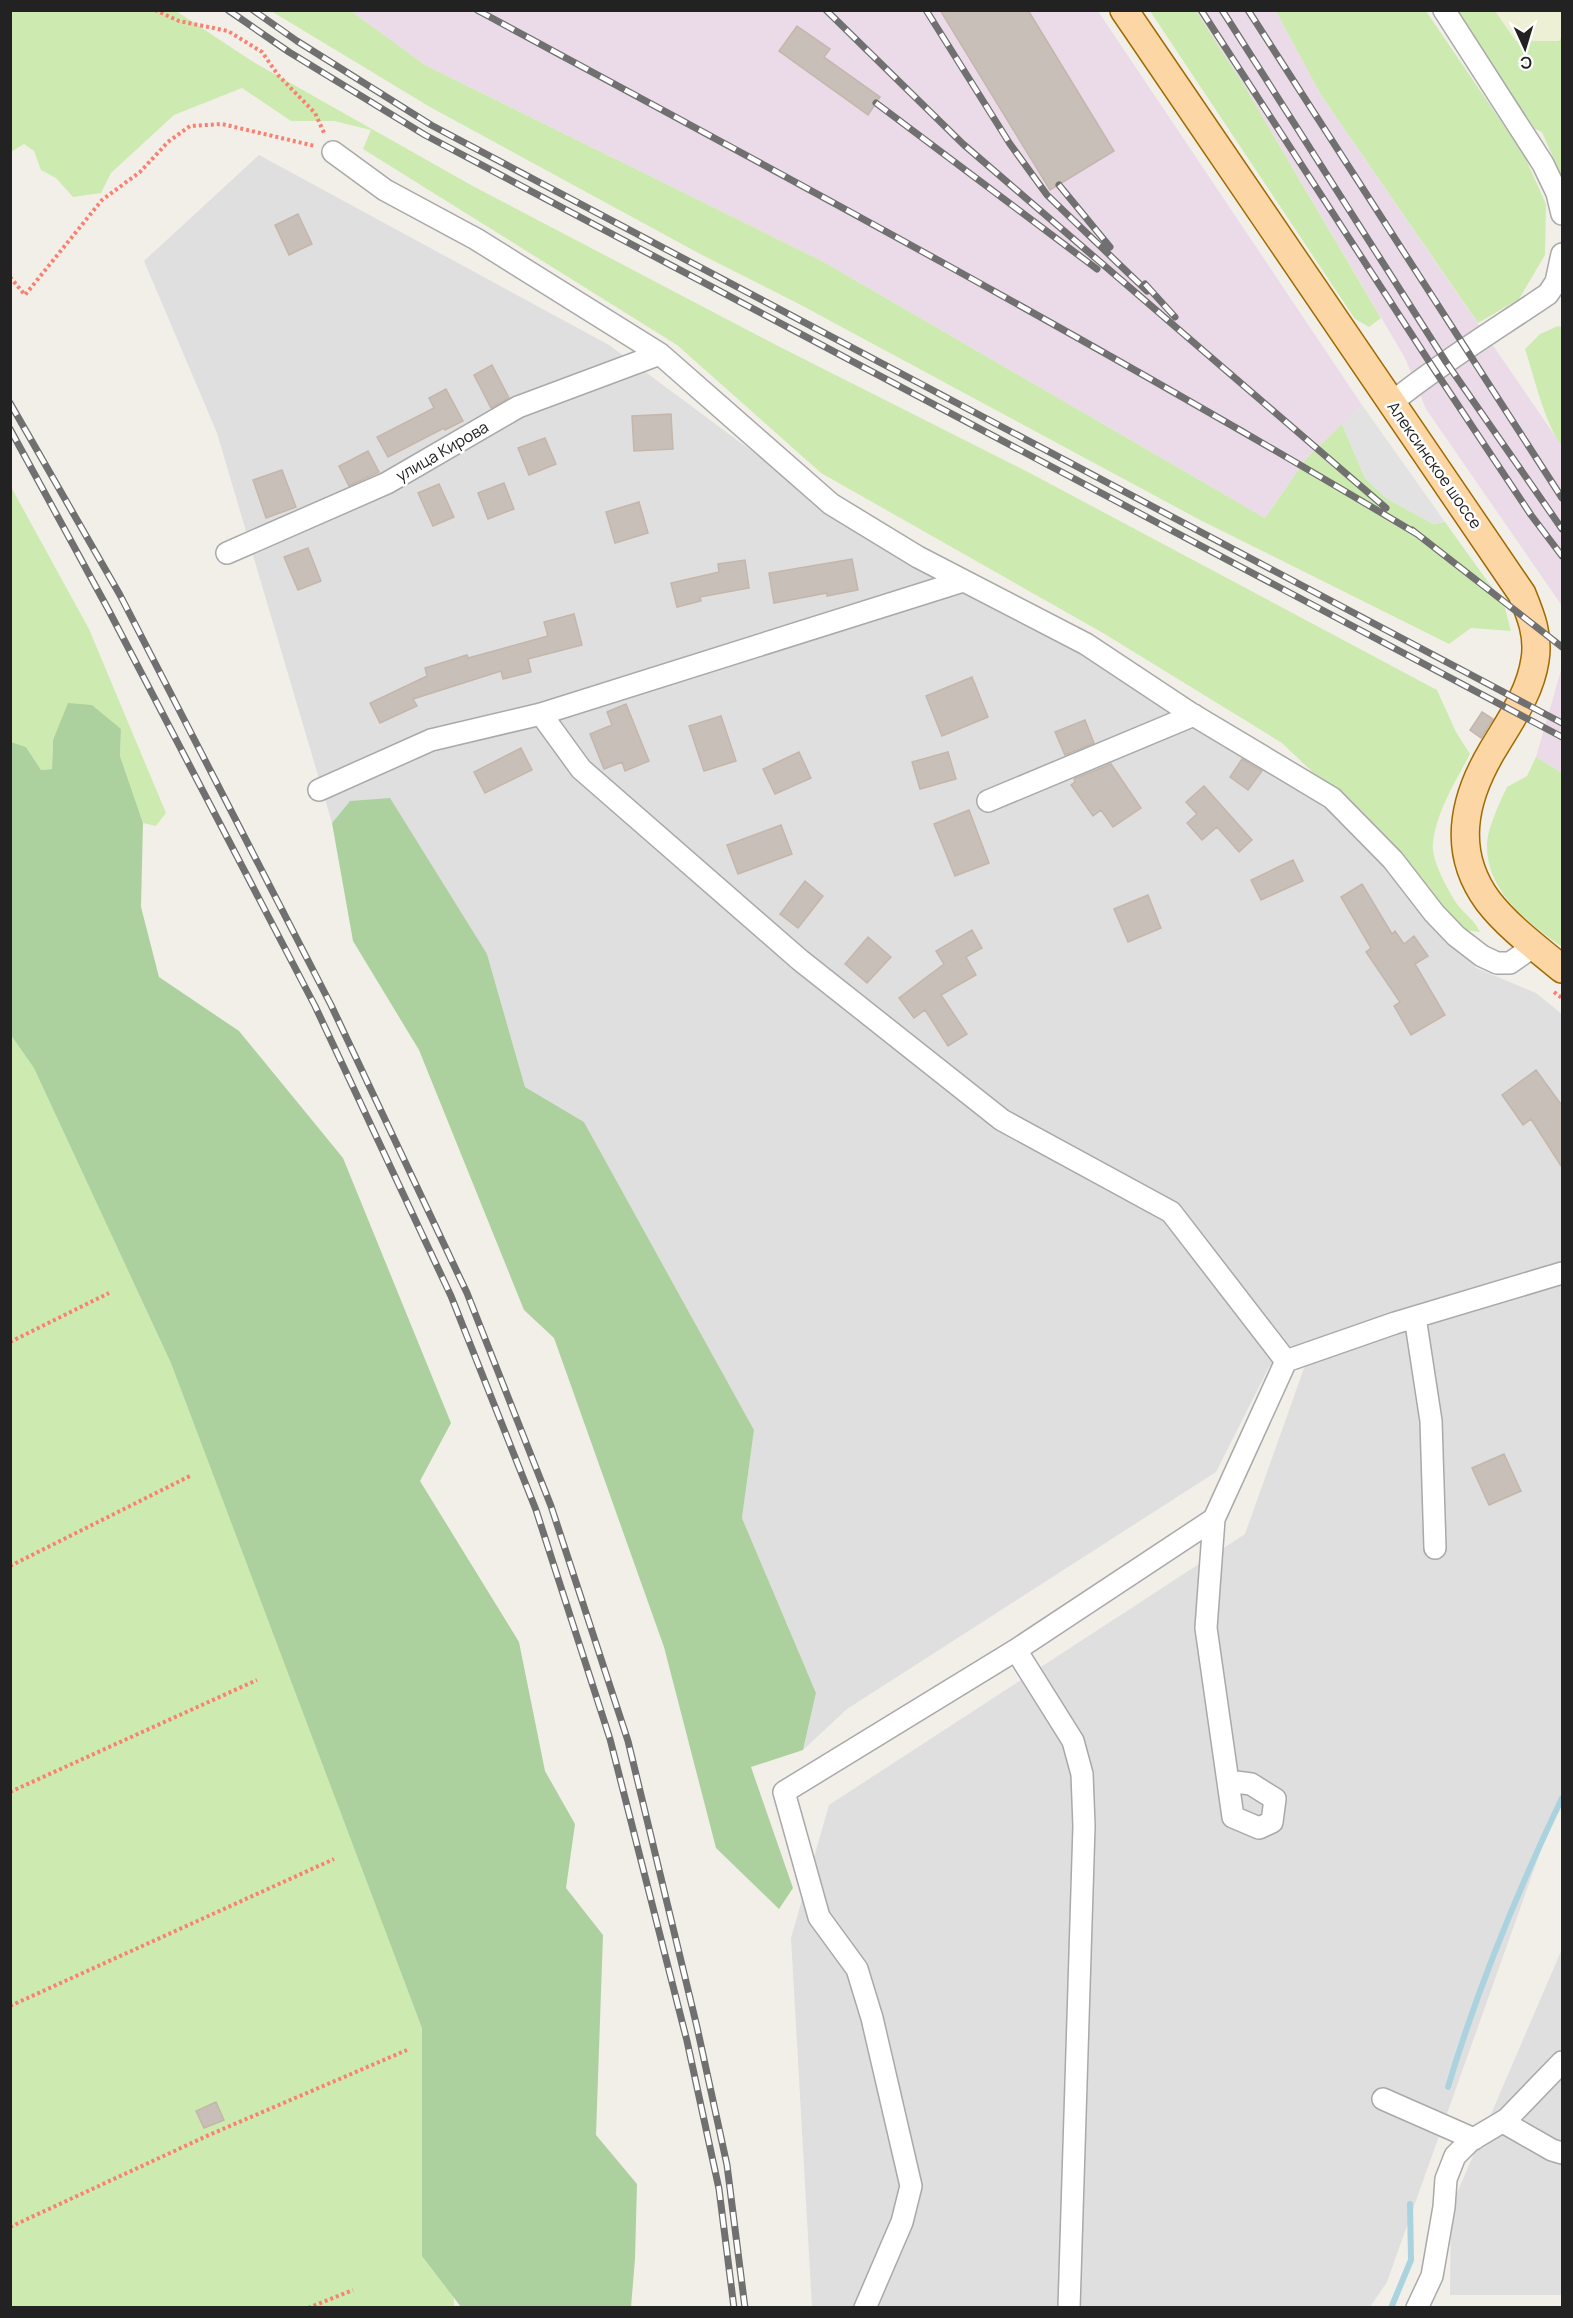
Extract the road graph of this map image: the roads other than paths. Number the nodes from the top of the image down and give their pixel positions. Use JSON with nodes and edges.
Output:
{"nodes":[{"id":1,"x":1124,"y":10,"type":"edge"},
{"id":2,"x":1444,"y":10,"type":"edge"},
{"id":3,"x":333,"y":152,"type":"road end"},
{"id":4,"x":1563,"y":214,"type":"edge"},
{"id":5,"x":1563,"y":254,"type":"edge"},
{"id":6,"x":1555,"y":297,"type":"edge"},
{"id":7,"x":660,"y":354,"type":"junction"},
{"id":8,"x":1391,"y":403,"type":"junction"},
{"id":9,"x":227,"y":553,"type":"dead end"},
{"id":10,"x":963,"y":581,"type":"junction"},
{"id":11,"x":541,"y":714,"type":"junction"},
{"id":12,"x":1194,"y":715,"type":"junction"},
{"id":13,"x":319,"y":790,"type":"dead end"},
{"id":14,"x":988,"y":801,"type":"dead end"},
{"id":15,"x":1534,"y":946,"type":"junction"},
{"id":16,"x":1563,"y":969,"type":"edge"},
{"id":17,"x":1563,"y":1273,"type":"edge"},
{"id":18,"x":1415,"y":1317,"type":"junction"},
{"id":19,"x":1287,"y":1361,"type":"junction"},
{"id":20,"x":1214,"y":1519,"type":"junction"},
{"id":21,"x":1435,"y":1548,"type":"dead end"},
{"id":22,"x":1016,"y":1650,"type":"junction"},
{"id":23,"x":1227,"y":1781,"type":"dead end"},
{"id":24,"x":1563,"y":2062,"type":"edge"},
{"id":25,"x":1383,"y":2099,"type":"dead end"},
{"id":26,"x":1503,"y":2122,"type":"junction"},
{"id":27,"x":1473,"y":2139,"type":"junction"},
{"id":28,"x":1563,"y":2153,"type":"edge"},
{"id":29,"x":865,"y":2307,"type":"edge"},
{"id":30,"x":1069,"y":2307,"type":"edge"},
{"id":31,"x":1417,"y":2307,"type":"edge"}],
"edges":[{"from":1,"to":8,"type":"main road","name":"Алексинское шоссе"},
{"from":2,"to":4,"type":"street"},
{"from":3,"to":7,"type":"street"},
{"from":5,"to":6,"type":"street"},
{"from":6,"to":8,"type":"street"},
{"from":7,"to":9,"type":"street","name":"улица Кирова"},
{"from":7,"to":10,"type":"street"},
{"from":8,"to":15,"type":"main road","name":"Алексинское шоссе"},
{"from":10,"to":11,"type":"street"},
{"from":10,"to":12,"type":"street"},
{"from":11,"to":13,"type":"street"},
{"from":11,"to":19,"type":"street"},
{"from":12,"to":14,"type":"street"},
{"from":12,"to":15,"type":"street"},
{"from":15,"to":16,"type":"main road","name":"Алексинское шоссе"},
{"from":17,"to":18,"type":"street"},
{"from":18,"to":19,"type":"street"},
{"from":18,"to":21,"type":"street"},
{"from":19,"to":20,"type":"street"},
{"from":20,"to":22,"type":"street"},
{"from":20,"to":23,"type":"street"},
{"from":22,"to":29,"type":"street"},
{"from":22,"to":30,"type":"street"},
{"from":24,"to":26,"type":"street"},
{"from":25,"to":27,"type":"street"},
{"from":26,"to":27,"type":"street"},
{"from":26,"to":28,"type":"street"},
{"from":27,"to":31,"type":"street"}]}
